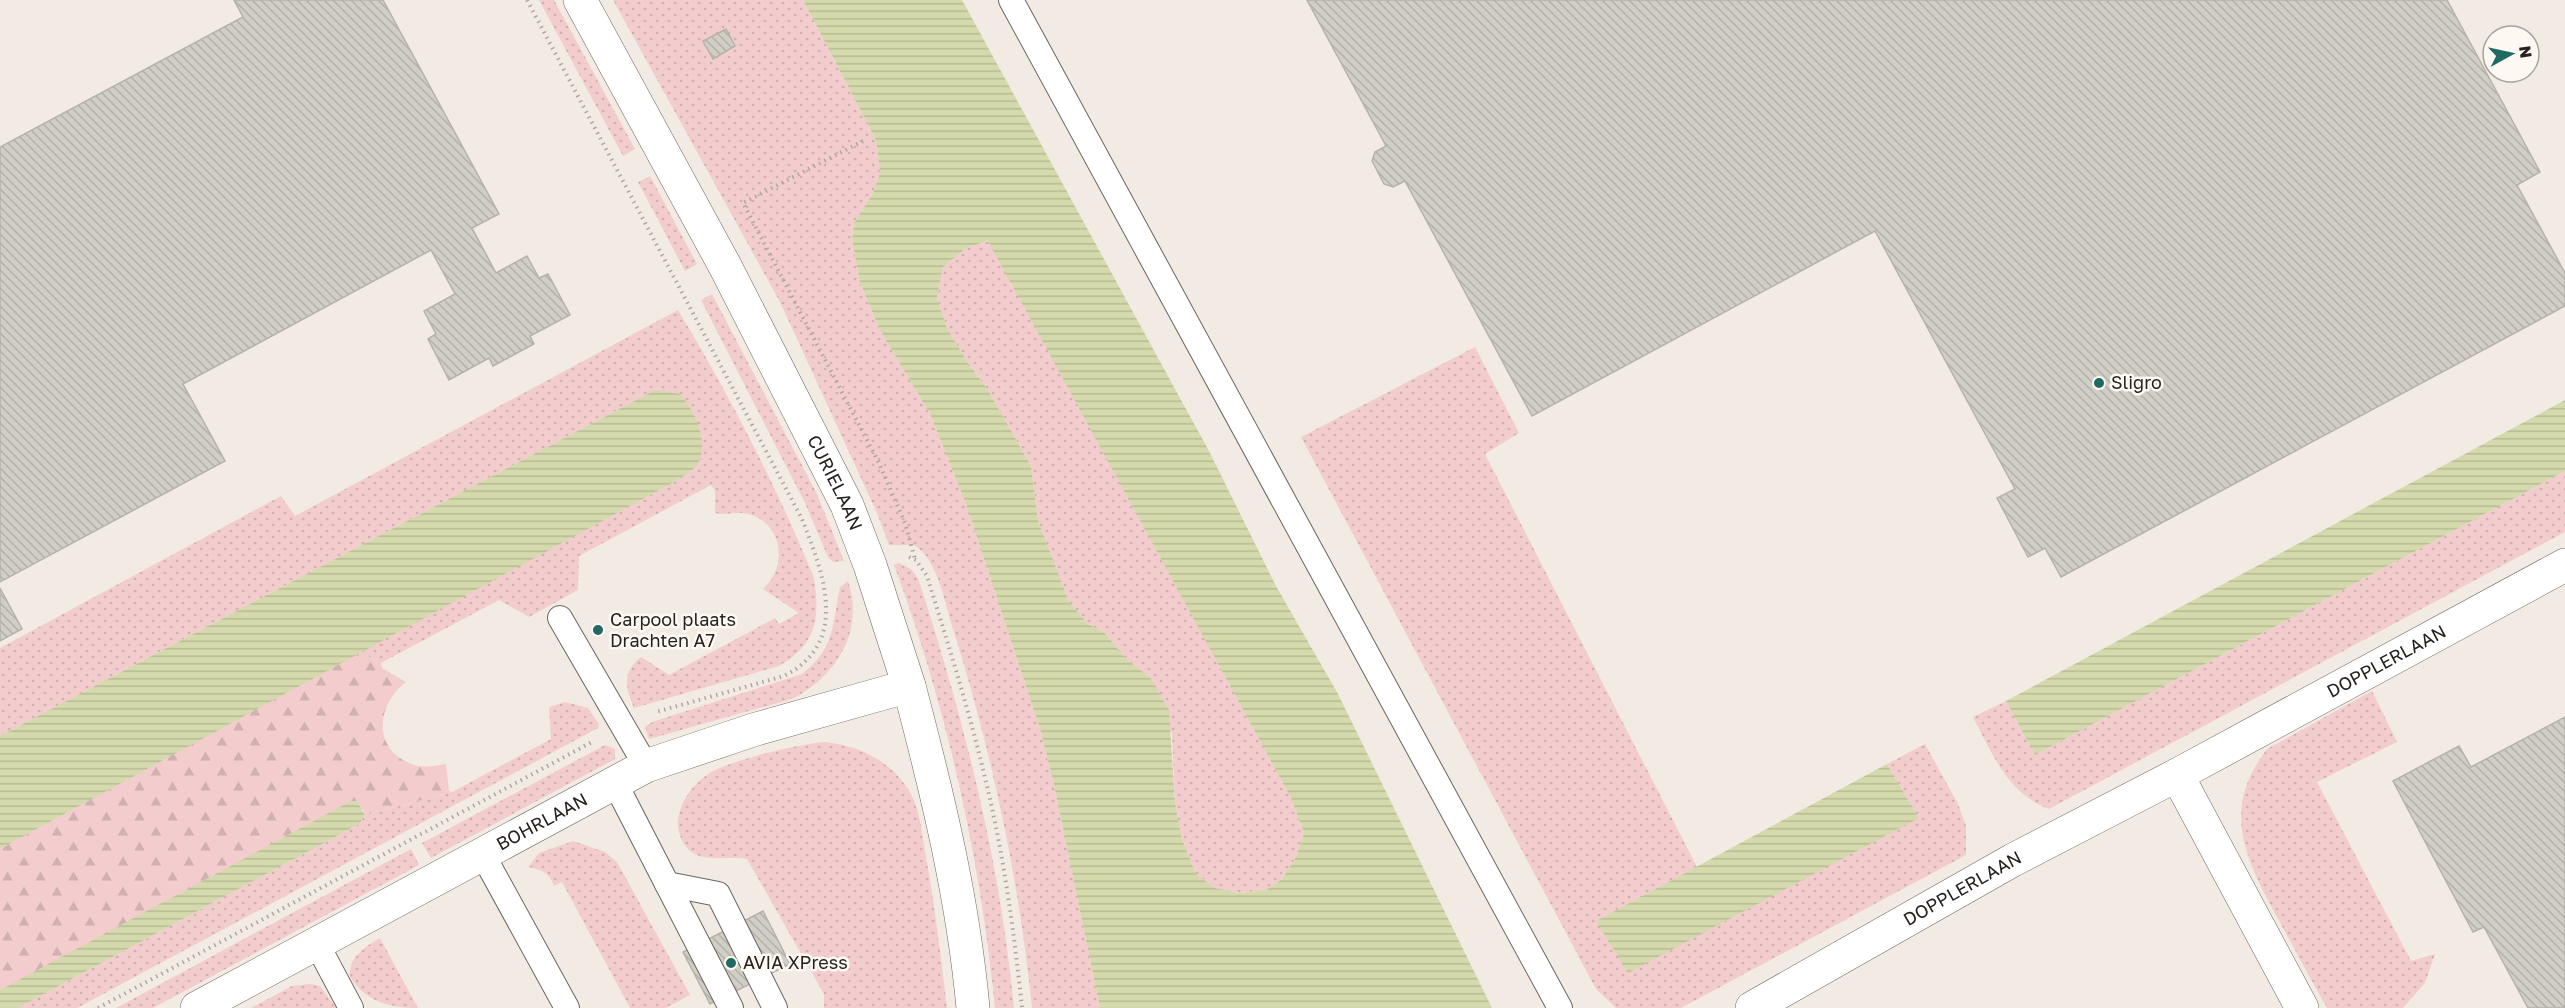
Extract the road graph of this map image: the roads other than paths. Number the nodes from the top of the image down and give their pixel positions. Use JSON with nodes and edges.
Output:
{"nodes":[{"id":1,"x":580,"y":0,"type":"edge"},
{"id":2,"x":1011,"y":0,"type":"edge"},
{"id":3,"x":2565,"y":565,"type":"edge"},
{"id":4,"x":560,"y":618,"type":"dead end"},
{"id":5,"x":909,"y":686,"type":"junction"},
{"id":6,"x":646,"y":766,"type":"junction"},
{"id":7,"x":2177,"y":775,"type":"junction"},
{"id":8,"x":615,"y":783,"type":"junction"},
{"id":9,"x":483,"y":855,"type":"junction"},
{"id":10,"x":667,"y":884,"type":"junction"},
{"id":11,"x":317,"y":944,"type":"junction"},
{"id":12,"x":197,"y":1008,"type":"edge"},
{"id":13,"x":351,"y":1008,"type":"edge"},
{"id":14,"x":567,"y":1008,"type":"edge"},
{"id":15,"x":730,"y":1008,"type":"edge"},
{"id":16,"x":775,"y":1008,"type":"edge"},
{"id":17,"x":973,"y":1008,"type":"edge"},
{"id":18,"x":1560,"y":1008,"type":"edge"},
{"id":19,"x":1752,"y":1008,"type":"edge"},
{"id":20,"x":2302,"y":1008,"type":"edge"}],
"edges":[{"from":1,"to":5,"type":"street","name":"CURIELAAN"},
{"from":2,"to":18,"type":"lane"},
{"from":3,"to":7,"type":"street","name":"DOPPLERLAAN"},
{"from":4,"to":6,"type":"lane"},
{"from":5,"to":6,"type":"street","name":"BOHRLAAN"},
{"from":5,"to":17,"type":"street","name":"CURIELAAN"},
{"from":6,"to":8,"type":"street","name":"BOHRLAAN"},
{"from":7,"to":19,"type":"street","name":"DOPPLERLAAN"},
{"from":7,"to":20,"type":"street"},
{"from":8,"to":9,"type":"street","name":"BOHRLAAN"},
{"from":8,"to":10,"type":"lane"},
{"from":9,"to":11,"type":"street","name":"BOHRLAAN"},
{"from":9,"to":14,"type":"lane"},
{"from":10,"to":15,"type":"lane"},
{"from":10,"to":16,"type":"lane"},
{"from":11,"to":12,"type":"street","name":"BOHRLAAN"},
{"from":11,"to":13,"type":"lane"}]}
